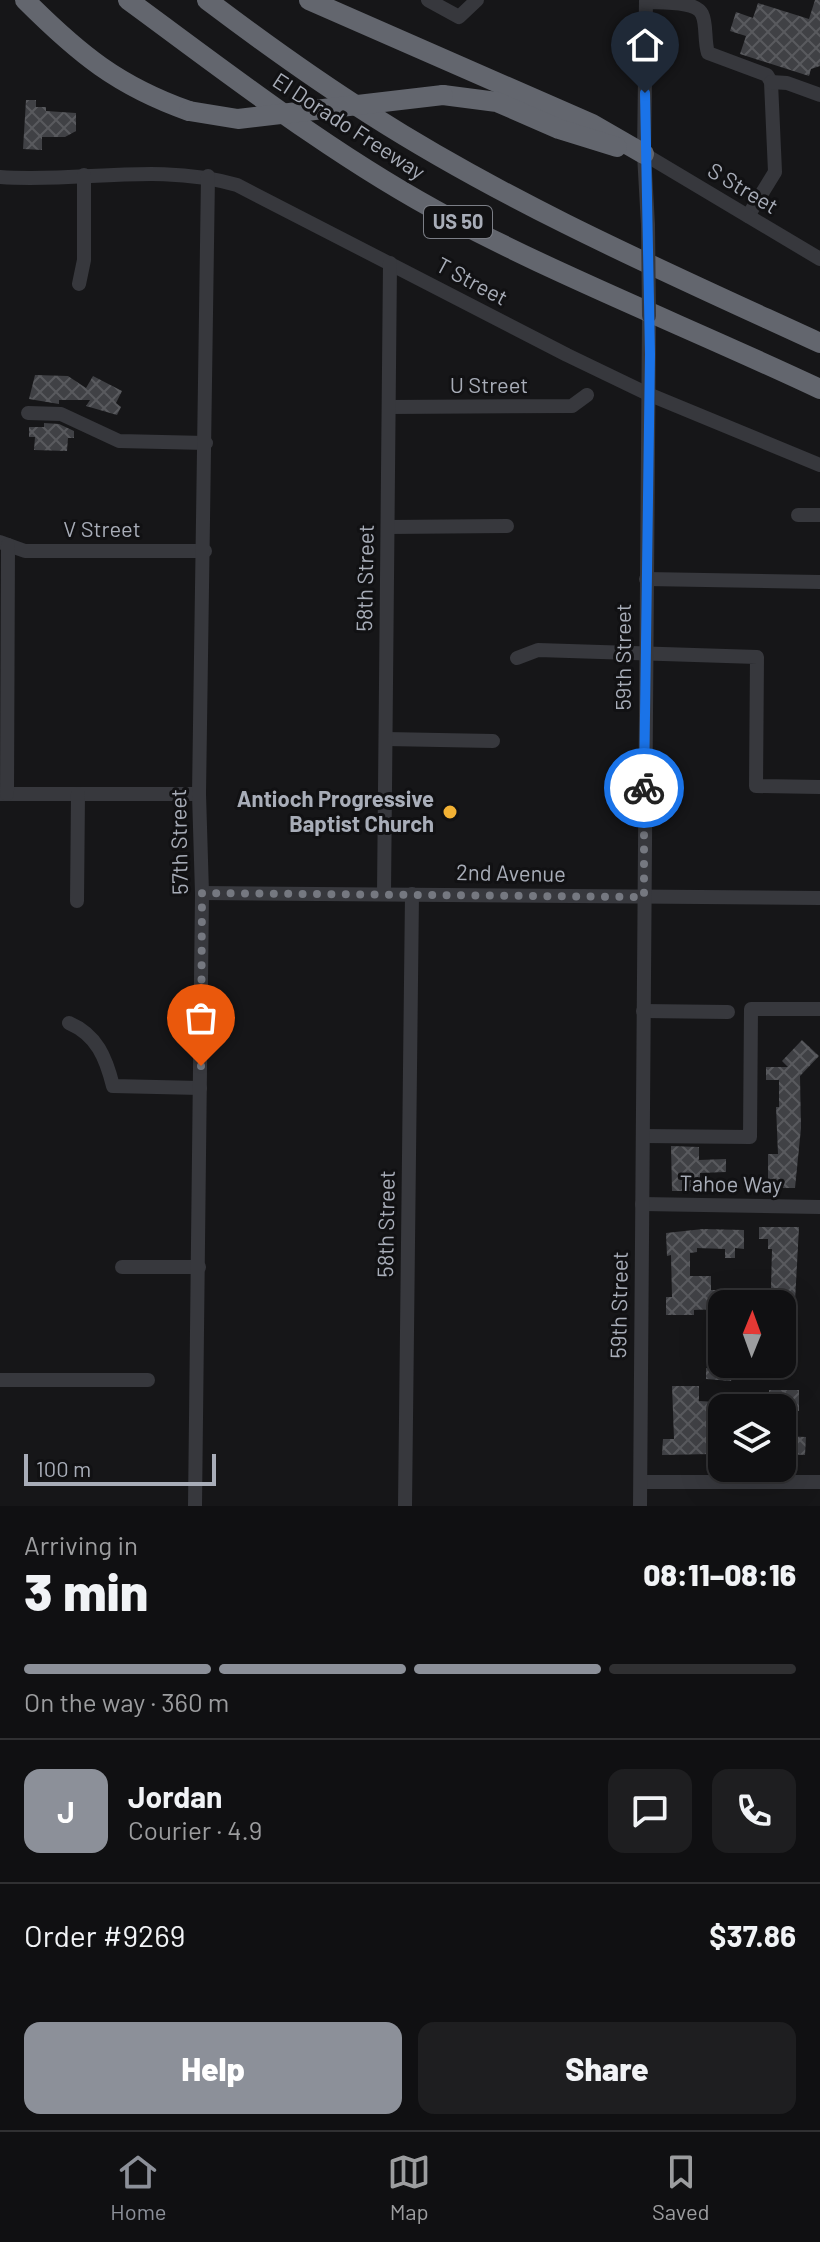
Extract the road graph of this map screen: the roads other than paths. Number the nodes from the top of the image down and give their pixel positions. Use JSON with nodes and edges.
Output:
{"nodes":[{"id":1,"x":25,"y":0,"type":"edge"},
{"id":2,"x":128,"y":0,"type":"edge"},
{"id":3,"x":207,"y":0,"type":"edge"},
{"id":4,"x":309,"y":0,"type":"edge"},
{"id":5,"x":428,"y":0,"type":"edge"},
{"id":6,"x":477,"y":0,"type":"edge"},
{"id":7,"x":646,"y":1,"type":"edge"},
{"id":8,"x":771,"y":82,"type":"junction"},
{"id":9,"x":820,"y":95,"type":"edge"},
{"id":10,"x":644,"y":154,"type":"junction"},
{"id":11,"x":84,"y":175,"type":"junction"},
{"id":12,"x":208,"y":176,"type":"junction"},
{"id":13,"x":0,"y":177,"type":"edge"},
{"id":14,"x":748,"y":216,"type":"junction"},
{"id":15,"x":820,"y":259,"type":"edge"},
{"id":16,"x":390,"y":263,"type":"junction"},
{"id":17,"x":79,"y":284,"type":"dead end"},
{"id":18,"x":820,"y":343,"type":"edge"},
{"id":19,"x":820,"y":389,"type":"edge"},
{"id":20,"x":648,"y":394,"type":"junction"},
{"id":21,"x":587,"y":395,"type":"dead end"},
{"id":22,"x":389,"y":407,"type":"junction"},
{"id":23,"x":28,"y":413,"type":"dead end"},
{"id":24,"x":206,"y":443,"type":"junction"},
{"id":25,"x":820,"y":465,"type":"edge"},
{"id":26,"x":798,"y":515,"type":"dead end"},
{"id":27,"x":820,"y":515,"type":"edge"},
{"id":28,"x":507,"y":526,"type":"dead end"},
{"id":29,"x":388,"y":527,"type":"junction"},
{"id":30,"x":4,"y":543,"type":"edge"},
{"id":31,"x":205,"y":551,"type":"junction"},
{"id":32,"x":646,"y":579,"type":"junction"},
{"id":33,"x":820,"y":582,"type":"edge"},
{"id":34,"x":646,"y":654,"type":"junction"},
{"id":35,"x":517,"y":658,"type":"dead end"},
{"id":36,"x":386,"y":739,"type":"junction"},
{"id":37,"x":493,"y":741,"type":"dead end"},
{"id":38,"x":820,"y":787,"type":"edge"},
{"id":39,"x":4,"y":794,"type":"edge"},
{"id":40,"x":78,"y":794,"type":"junction"},
{"id":41,"x":199,"y":794,"type":"junction"},
{"id":42,"x":202,"y":893,"type":"junction"},
{"id":43,"x":384,"y":894,"type":"junction"},
{"id":44,"x":412,"y":894,"type":"junction"},
{"id":45,"x":644,"y":897,"type":"junction"},
{"id":46,"x":820,"y":898,"type":"edge"},
{"id":47,"x":77,"y":901,"type":"dead end"},
{"id":48,"x":820,"y":1009,"type":"edge"},
{"id":49,"x":643,"y":1011,"type":"junction"},
{"id":50,"x":728,"y":1012,"type":"dead end"},
{"id":51,"x":69,"y":1023,"type":"dead end"},
{"id":52,"x":200,"y":1088,"type":"junction"},
{"id":53,"x":643,"y":1136,"type":"junction"},
{"id":54,"x":642,"y":1204,"type":"junction"},
{"id":55,"x":820,"y":1207,"type":"edge"},
{"id":56,"x":122,"y":1267,"type":"dead end"},
{"id":57,"x":199,"y":1267,"type":"junction"},
{"id":58,"x":0,"y":1380,"type":"edge"},
{"id":59,"x":148,"y":1380,"type":"dead end"},
{"id":60,"x":641,"y":1482,"type":"junction"},
{"id":61,"x":820,"y":1482,"type":"edge"},
{"id":62,"x":195,"y":1506,"type":"edge"},
{"id":63,"x":405,"y":1506,"type":"edge"},
{"id":64,"x":640,"y":1506,"type":"edge"}],
"edges":[{"from":1,"to":10,"type":"highway","bridge":true},
{"from":2,"to":19,"type":"highway","name":"El Dorado Freeway","number":"US 50"},
{"from":3,"to":18,"type":"highway","name":"El Dorado Freeway","number":"US 50"},
{"from":4,"to":10,"type":"highway"},
{"from":5,"to":6,"type":"street"},
{"from":7,"to":8,"type":"street"},
{"from":7,"to":10,"type":"street","name":"59th Street"},
{"from":8,"to":9,"type":"street"},
{"from":8,"to":14,"type":"street"},
{"from":10,"to":14,"type":"street","name":"S Street"},
{"from":10,"to":20,"type":"street","name":"59th Street","bridge":true},
{"from":11,"to":12,"type":"street","name":"T Street"},
{"from":11,"to":13,"type":"street","name":"T Street"},
{"from":11,"to":17,"type":"street"},
{"from":12,"to":16,"type":"street","name":"T Street"},
{"from":12,"to":24,"type":"street","name":"57th Street"},
{"from":14,"to":15,"type":"street","name":"S Street"},
{"from":16,"to":20,"type":"street","name":"T Street"},
{"from":16,"to":22,"type":"street","name":"58th Street"},
{"from":20,"to":25,"type":"street","name":"T Street"},
{"from":20,"to":32,"type":"street","name":"59th Street"},
{"from":21,"to":22,"type":"street","name":"U Street"},
{"from":22,"to":29,"type":"street","name":"58th Street"},
{"from":23,"to":24,"type":"street"},
{"from":24,"to":31,"type":"street","name":"57th Street"},
{"from":26,"to":27,"type":"street"},
{"from":28,"to":29,"type":"street"},
{"from":29,"to":36,"type":"street","name":"58th Street"},
{"from":30,"to":31,"type":"street","name":"V Street"},
{"from":30,"to":39,"type":"street"},
{"from":31,"to":41,"type":"street","name":"57th Street"},
{"from":32,"to":33,"type":"street"},
{"from":32,"to":34,"type":"street","name":"59th Street"},
{"from":34,"to":35,"type":"street"},
{"from":34,"to":38,"type":"street"},
{"from":34,"to":45,"type":"street","name":"59th Street"},
{"from":36,"to":37,"type":"street"},
{"from":36,"to":43,"type":"street","name":"58th Street"},
{"from":39,"to":40,"type":"street"},
{"from":40,"to":41,"type":"street"},
{"from":40,"to":47,"type":"street"},
{"from":41,"to":42,"type":"street","name":"57th Street"},
{"from":42,"to":43,"type":"street","name":"2nd Avenue"},
{"from":42,"to":52,"type":"street","name":"57th Street"},
{"from":43,"to":44,"type":"street","name":"2nd Avenue"},
{"from":44,"to":45,"type":"street","name":"2nd Avenue"},
{"from":44,"to":63,"type":"street","name":"58th Street"},
{"from":45,"to":46,"type":"street","name":"2nd Avenue"},
{"from":45,"to":49,"type":"street","name":"59th Street"},
{"from":48,"to":53,"type":"street"},
{"from":49,"to":50,"type":"street"},
{"from":49,"to":53,"type":"street","name":"59th Street"},
{"from":51,"to":52,"type":"street"},
{"from":52,"to":57,"type":"street","name":"57th Street"},
{"from":53,"to":54,"type":"street","name":"59th Street"},
{"from":54,"to":55,"type":"street","name":"Tahoe Way"},
{"from":54,"to":60,"type":"street","name":"59th Street"},
{"from":56,"to":57,"type":"street"},
{"from":57,"to":62,"type":"street","name":"57th Street"},
{"from":58,"to":59,"type":"street"},
{"from":60,"to":61,"type":"street"},
{"from":60,"to":64,"type":"street","name":"59th Street"}]}
